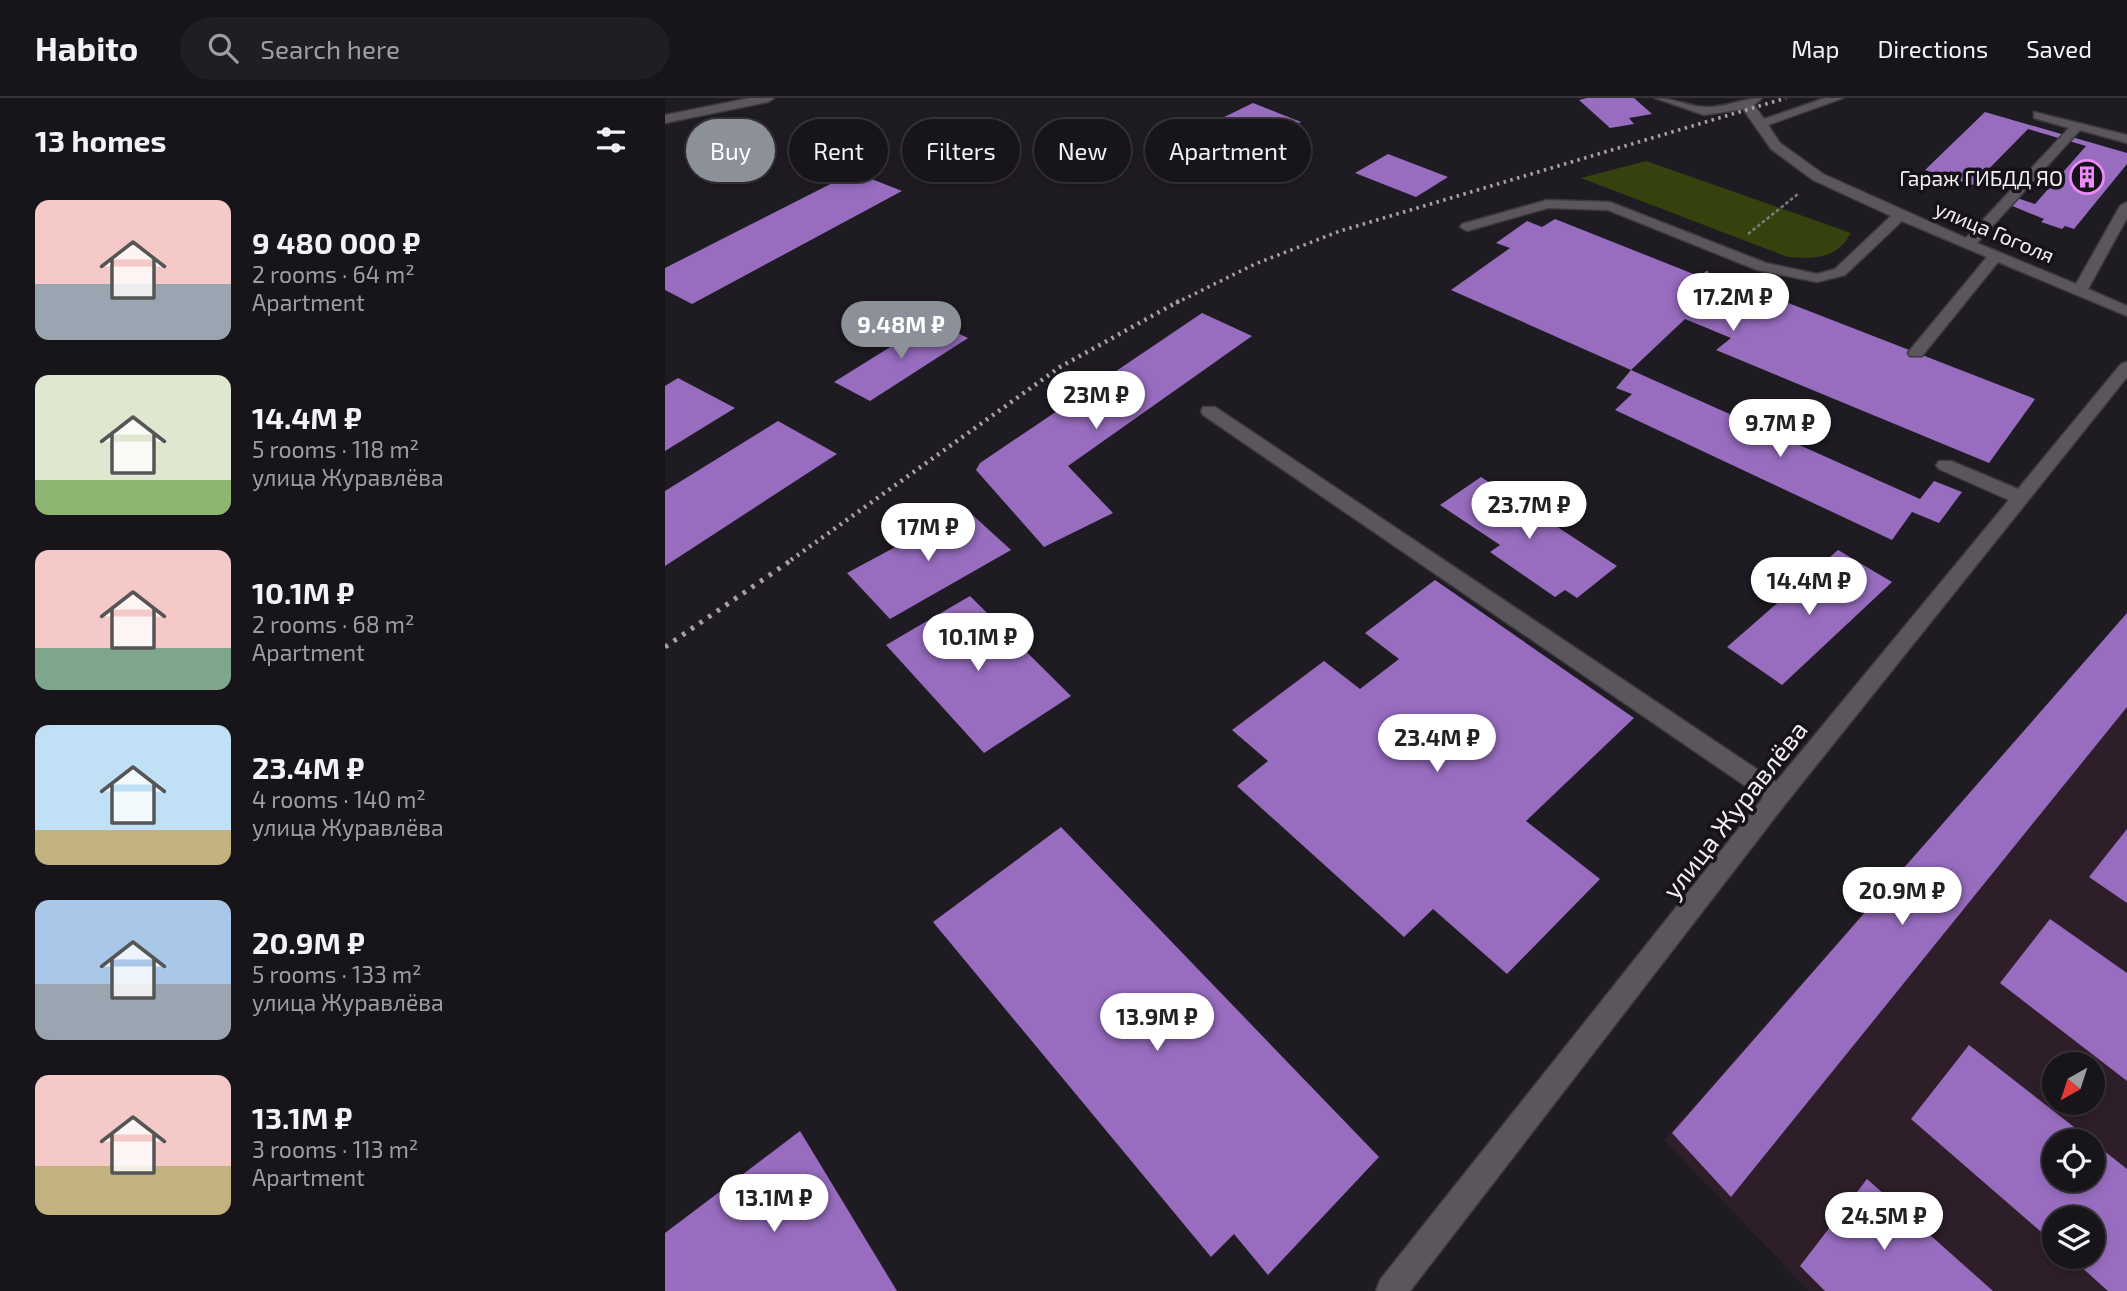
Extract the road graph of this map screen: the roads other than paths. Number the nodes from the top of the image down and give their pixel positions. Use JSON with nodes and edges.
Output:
{"nodes":[{"id":1,"x":768,"y":98,"type":"edge"},
{"id":2,"x":1661,"y":98,"type":"edge"},
{"id":3,"x":1837,"y":98,"type":"edge"},
{"id":4,"x":1751,"y":101,"type":"edge"},
{"id":5,"x":2038,"y":115,"type":"dead end"},
{"id":6,"x":665,"y":119,"type":"edge"},
{"id":7,"x":1760,"y":124,"type":"junction"},
{"id":8,"x":2077,"y":126,"type":"junction"},
{"id":9,"x":2127,"y":139,"type":"edge"},
{"id":10,"x":2127,"y":206,"type":"edge"},
{"id":11,"x":1900,"y":215,"type":"junction"},
{"id":12,"x":1467,"y":227,"type":"dead end"},
{"id":13,"x":1969,"y":243,"type":"junction"},
{"id":14,"x":1996,"y":255,"type":"junction"},
{"id":15,"x":2080,"y":290,"type":"junction"},
{"id":16,"x":2127,"y":311,"type":"edge"},
{"id":17,"x":1916,"y":353,"type":"dead end"},
{"id":18,"x":2127,"y":367,"type":"edge"},
{"id":19,"x":1209,"y":411,"type":"dead end"},
{"id":20,"x":1945,"y":465,"type":"dead end"},
{"id":21,"x":2022,"y":498,"type":"junction"},
{"id":22,"x":1778,"y":796,"type":"junction"},
{"id":23,"x":1391,"y":1291,"type":"edge"}],
"edges":[{"from":1,"to":6,"type":"street"},
{"from":2,"to":4,"type":"street"},
{"from":3,"to":7,"type":"street"},
{"from":4,"to":7,"type":"street","name":"улица Гоголя"},
{"from":5,"to":8,"type":"street"},
{"from":7,"to":11,"type":"street","name":"улица Гоголя"},
{"from":8,"to":9,"type":"street"},
{"from":8,"to":13,"type":"street"},
{"from":10,"to":15,"type":"street"},
{"from":11,"to":12,"type":"street"},
{"from":11,"to":13,"type":"street","name":"улица Гоголя"},
{"from":13,"to":14,"type":"street","name":"улица Гоголя"},
{"from":14,"to":15,"type":"street","name":"улица Гоголя"},
{"from":14,"to":17,"type":"street"},
{"from":15,"to":16,"type":"street","name":"улица Гоголя"},
{"from":18,"to":21,"type":"street","name":"улица Журавлёва"},
{"from":19,"to":22,"type":"street"},
{"from":20,"to":21,"type":"street"},
{"from":21,"to":22,"type":"street","name":"улица Журавлёва"},
{"from":22,"to":23,"type":"street","name":"улица Журавлёва"}]}
